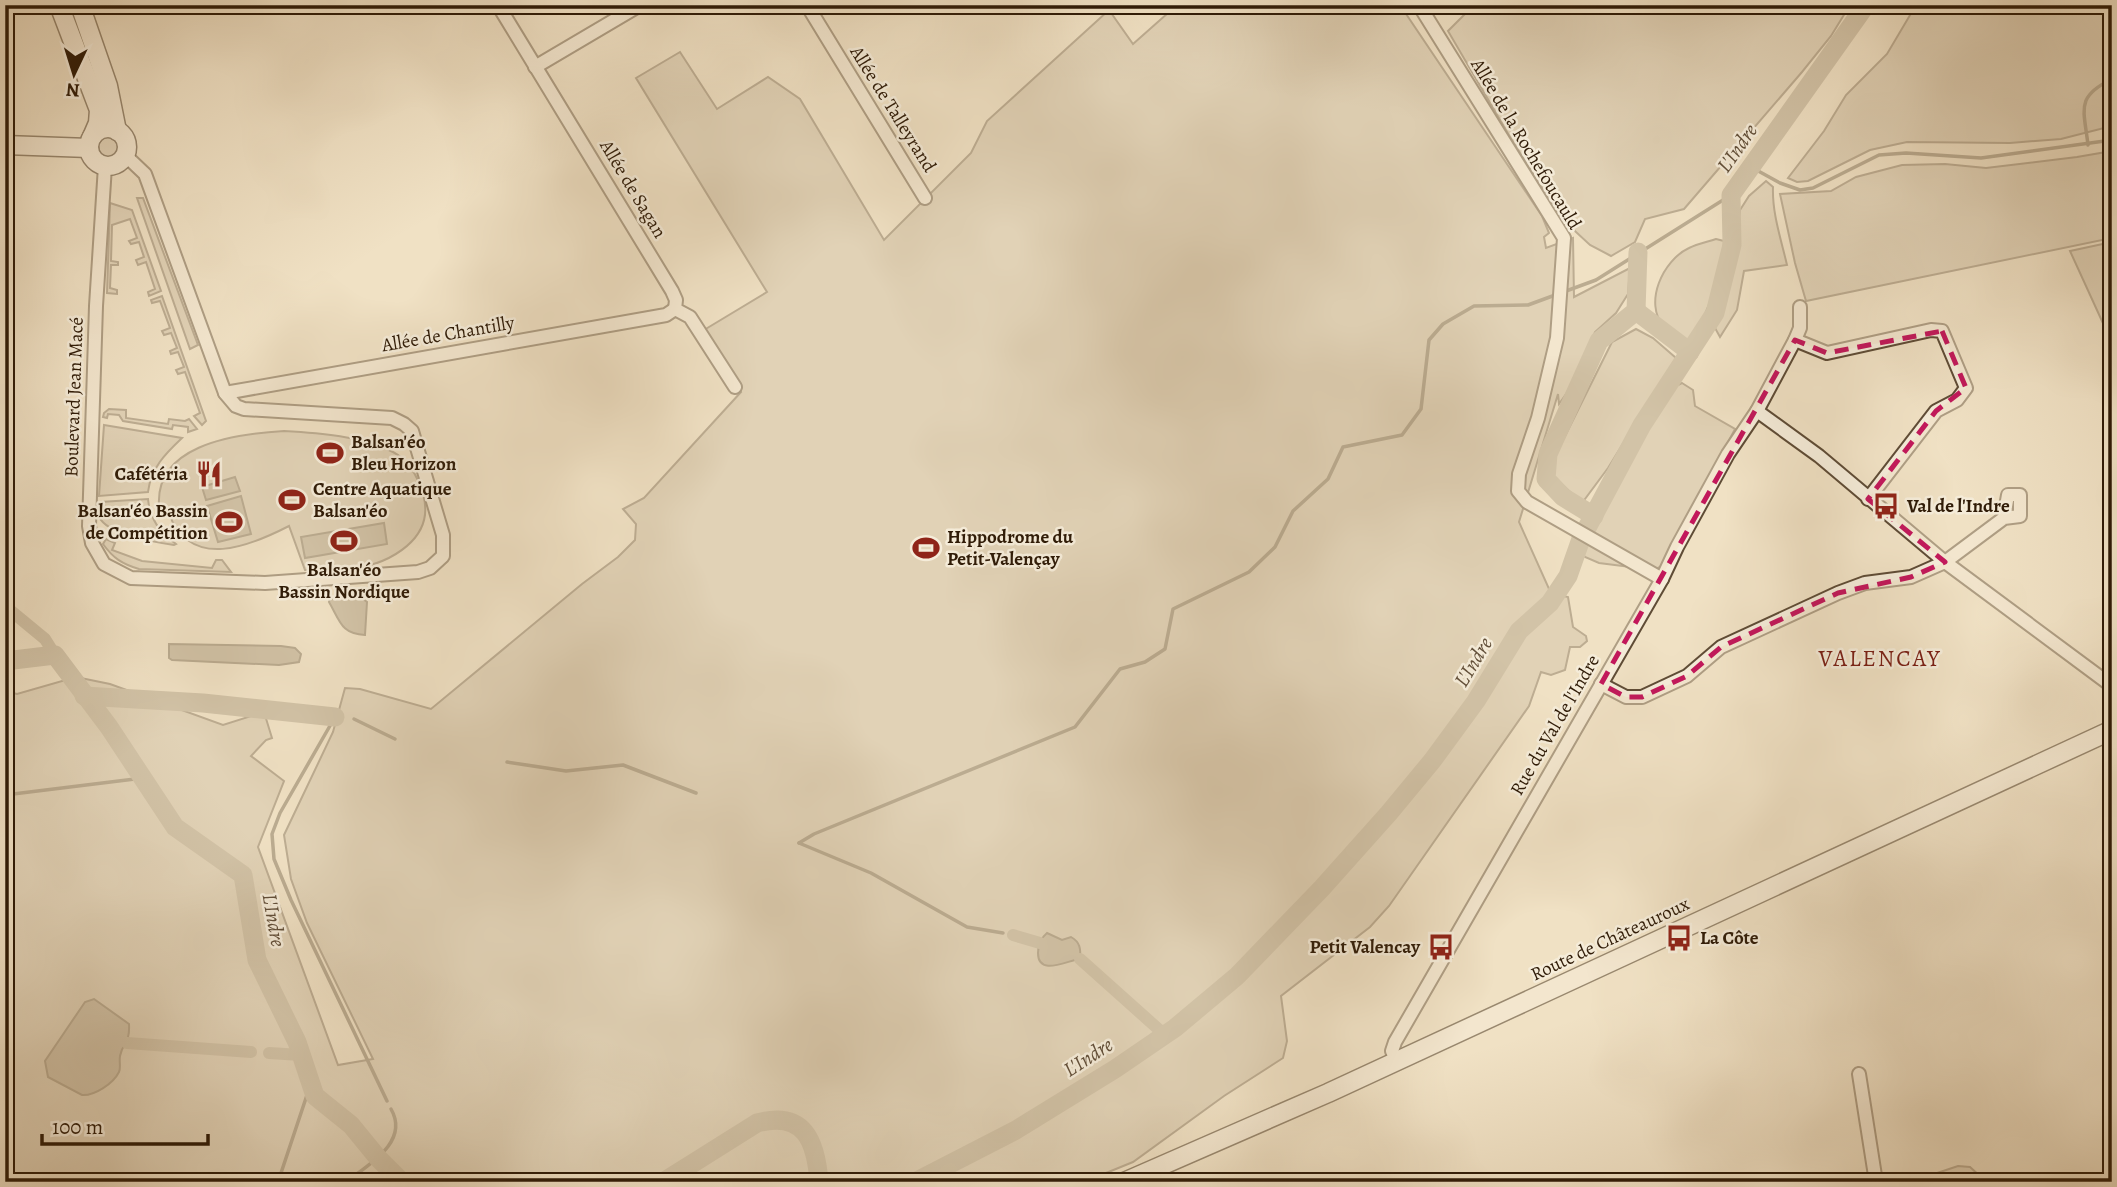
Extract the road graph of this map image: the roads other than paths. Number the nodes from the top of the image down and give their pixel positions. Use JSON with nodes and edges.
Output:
{"nodes":[{"id":1,"x":59,"y":5,"type":"edge"},
{"id":2,"x":80,"y":5,"type":"edge"},
{"id":3,"x":498,"y":5,"type":"edge"},
{"id":4,"x":640,"y":5,"type":"edge"},
{"id":5,"x":807,"y":5,"type":"edge"},
{"id":6,"x":1419,"y":5,"type":"edge"},
{"id":7,"x":535,"y":67,"type":"junction"},
{"id":8,"x":117,"y":131,"type":"junction"},
{"id":9,"x":90,"y":142,"type":"junction"},
{"id":10,"x":5,"y":145,"type":"edge"},
{"id":11,"x":125,"y":155,"type":"junction"},
{"id":12,"x":104,"y":166,"type":"junction"},
{"id":13,"x":925,"y":198,"type":"dead end"},
{"id":14,"x":1800,"y":307,"type":"dead end"},
{"id":15,"x":675,"y":309,"type":"junction"},
{"id":16,"x":1795,"y":340,"type":"junction"},
{"id":17,"x":735,"y":387,"type":"dead end"},
{"id":18,"x":226,"y":393,"type":"junction"},
{"id":19,"x":1757,"y":411,"type":"junction"},
{"id":20,"x":1868,"y":499,"type":"junction"},
{"id":21,"x":2004,"y":519,"type":"dead end"},
{"id":22,"x":1945,"y":562,"type":"junction"},
{"id":23,"x":1662,"y":579,"type":"junction"},
{"id":24,"x":1601,"y":684,"type":"junction"},
{"id":25,"x":2112,"y":686,"type":"edge"},
{"id":26,"x":2112,"y":730,"type":"edge"},
{"id":27,"x":1396,"y":1060,"type":"junction"},
{"id":28,"x":1858,"y":1074,"type":"dead end"},
{"id":29,"x":1124,"y":1182,"type":"edge"},
{"id":30,"x":1875,"y":1182,"type":"edge"}],
"edges":[{"from":1,"to":9,"type":"street"},
{"from":2,"to":8,"type":"street"},
{"from":3,"to":7,"type":"street","name":"Allée de Sagan"},
{"from":4,"to":7,"type":"street"},
{"from":5,"to":13,"type":"street","name":"Allée de Talleyrand"},
{"from":6,"to":23,"type":"street","name":"Allée de la Rochefoucauld"},
{"from":7,"to":15,"type":"street","name":"Allée de Sagan"},
{"from":8,"to":9,"type":"street"},
{"from":8,"to":11,"type":"street"},
{"from":9,"to":10,"type":"street"},
{"from":9,"to":12,"type":"street"},
{"from":11,"to":12,"type":"street"},
{"from":11,"to":18,"type":"street"},
{"from":12,"to":18,"type":"street","name":"Boulevard Jean Macé"},
{"from":14,"to":16,"type":"street","name":"Rue du Val de l'Indre"},
{"from":15,"to":17,"type":"street","name":"Allée de Sagan"},
{"from":15,"to":18,"type":"street","name":"Allée de Chantilly"},
{"from":16,"to":19,"type":"street","name":"Rue du Val de l'Indre"},
{"from":16,"to":20,"type":"street"},
{"from":19,"to":20,"type":"street"},
{"from":19,"to":23,"type":"street","name":"Rue du Val de l'Indre"},
{"from":20,"to":22,"type":"street"},
{"from":21,"to":22,"type":"street"},
{"from":22,"to":24,"type":"street"},
{"from":22,"to":25,"type":"street"},
{"from":23,"to":24,"type":"street","name":"Rue du Val de l'Indre"},
{"from":24,"to":27,"type":"street","name":"Rue du Val de l'Indre"},
{"from":26,"to":27,"type":"street","name":"Route de Châteauroux"},
{"from":27,"to":29,"type":"street","name":"Route de Châteauroux"},
{"from":28,"to":30,"type":"street"}]}
